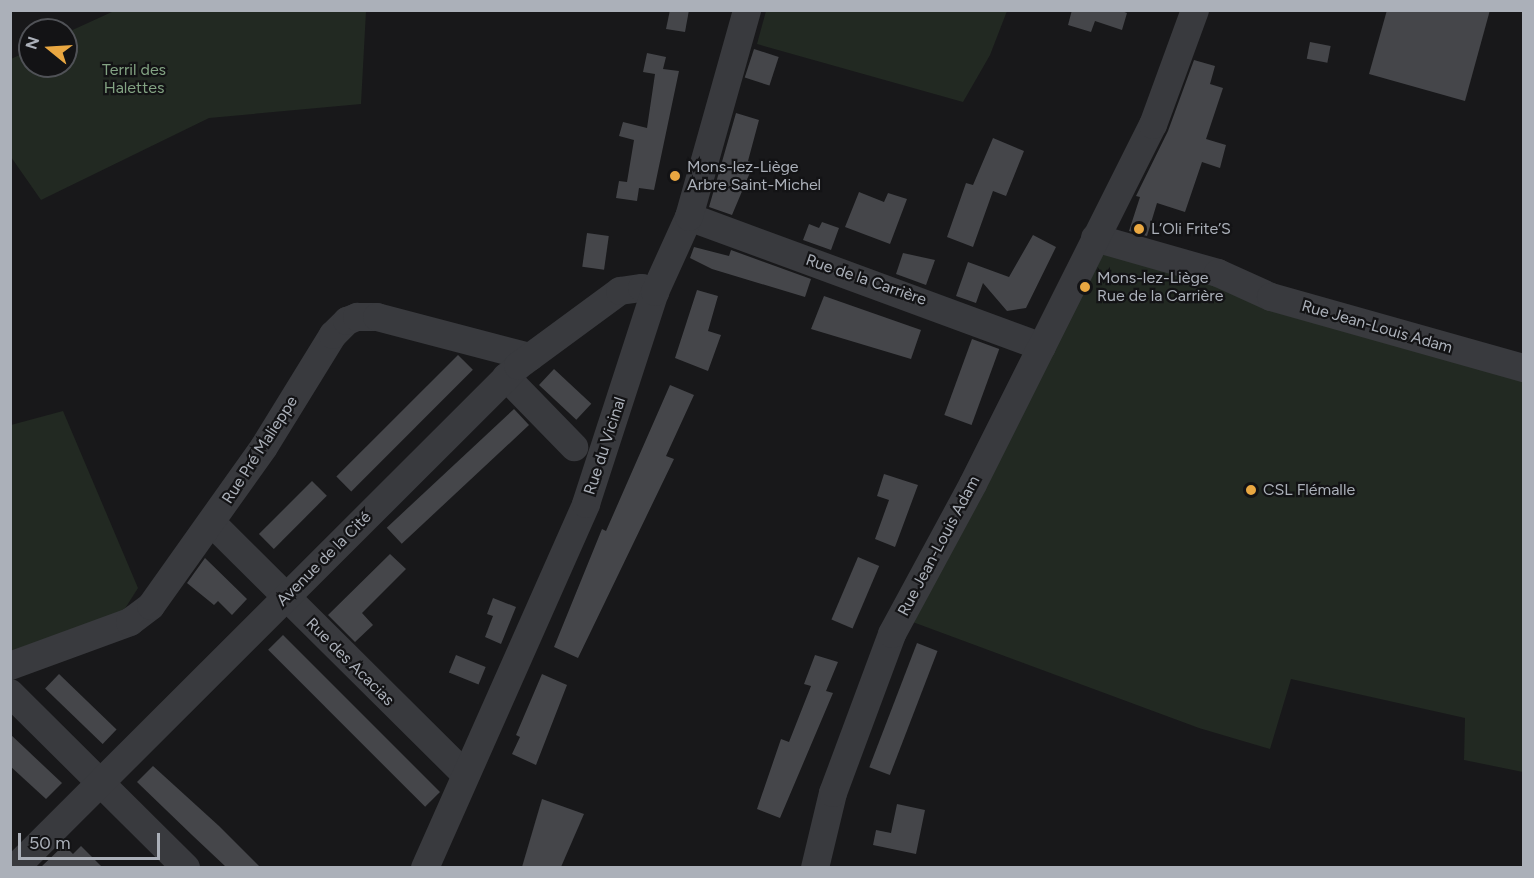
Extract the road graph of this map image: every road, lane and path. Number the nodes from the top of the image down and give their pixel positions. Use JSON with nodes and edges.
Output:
{"nodes":[{"id":1,"x":747,"y":10,"type":"edge"},
{"id":2,"x":1195,"y":10,"type":"edge"},
{"id":3,"x":688,"y":217,"type":"junction"},
{"id":4,"x":1095,"y":238,"type":"junction"},
{"id":5,"x":655,"y":292,"type":"junction"},
{"id":6,"x":1042,"y":347,"type":"junction"},
{"id":7,"x":530,"y":357,"type":"junction"},
{"id":8,"x":1524,"y":368,"type":"edge"},
{"id":9,"x":506,"y":377,"type":"junction"},
{"id":10,"x":574,"y":447,"type":"dead end"},
{"id":11,"x":212,"y":523,"type":"junction"},
{"id":12,"x":285,"y":598,"type":"junction"},
{"id":13,"x":10,"y":666,"type":"edge"},
{"id":14,"x":10,"y":693,"type":"edge"},
{"id":15,"x":465,"y":774,"type":"junction"},
{"id":16,"x":101,"y":782,"type":"junction"},
{"id":17,"x":15,"y":867,"type":"edge"},
{"id":18,"x":186,"y":867,"type":"edge"},
{"id":19,"x":424,"y":867,"type":"edge"},
{"id":20,"x":815,"y":867,"type":"edge"}],
"edges":[{"from":1,"to":3,"type":"street","name":"Rue du Vicinal"},
{"from":2,"to":4,"type":"street","name":"Rue Jean-Louis Adam"},
{"from":3,"to":5,"type":"street","name":"Rue du Vicinal"},
{"from":3,"to":6,"type":"street","name":"Rue de la Carrière"},
{"from":4,"to":6,"type":"street","name":"Rue Jean-Louis Adam"},
{"from":4,"to":8,"type":"street","name":"Rue Jean-Louis Adam"},
{"from":5,"to":7,"type":"street","name":"Avenue de la Cité"},
{"from":5,"to":15,"type":"street","name":"Rue du Vicinal"},
{"from":6,"to":20,"type":"street","name":"Rue Jean-Louis Adam"},
{"from":7,"to":9,"type":"street","name":"Avenue de la Cité"},
{"from":7,"to":11,"type":"street","name":"Rue Pré Malieppe"},
{"from":9,"to":10,"type":"street","name":"Rue du Vicinal"},
{"from":9,"to":12,"type":"street","name":"Avenue de la Cité"},
{"from":11,"to":12,"type":"street","name":"Rue des Acacias"},
{"from":11,"to":13,"type":"street","name":"Rue Pré Malieppe"},
{"from":12,"to":15,"type":"street","name":"Rue des Acacias"},
{"from":12,"to":16,"type":"street","name":"Avenue de la Cité"},
{"from":14,"to":16,"type":"street"},
{"from":15,"to":19,"type":"street","name":"Rue du Vicinal"},
{"from":16,"to":17,"type":"street","name":"Avenue de la Cité"},
{"from":16,"to":18,"type":"street"}]}
